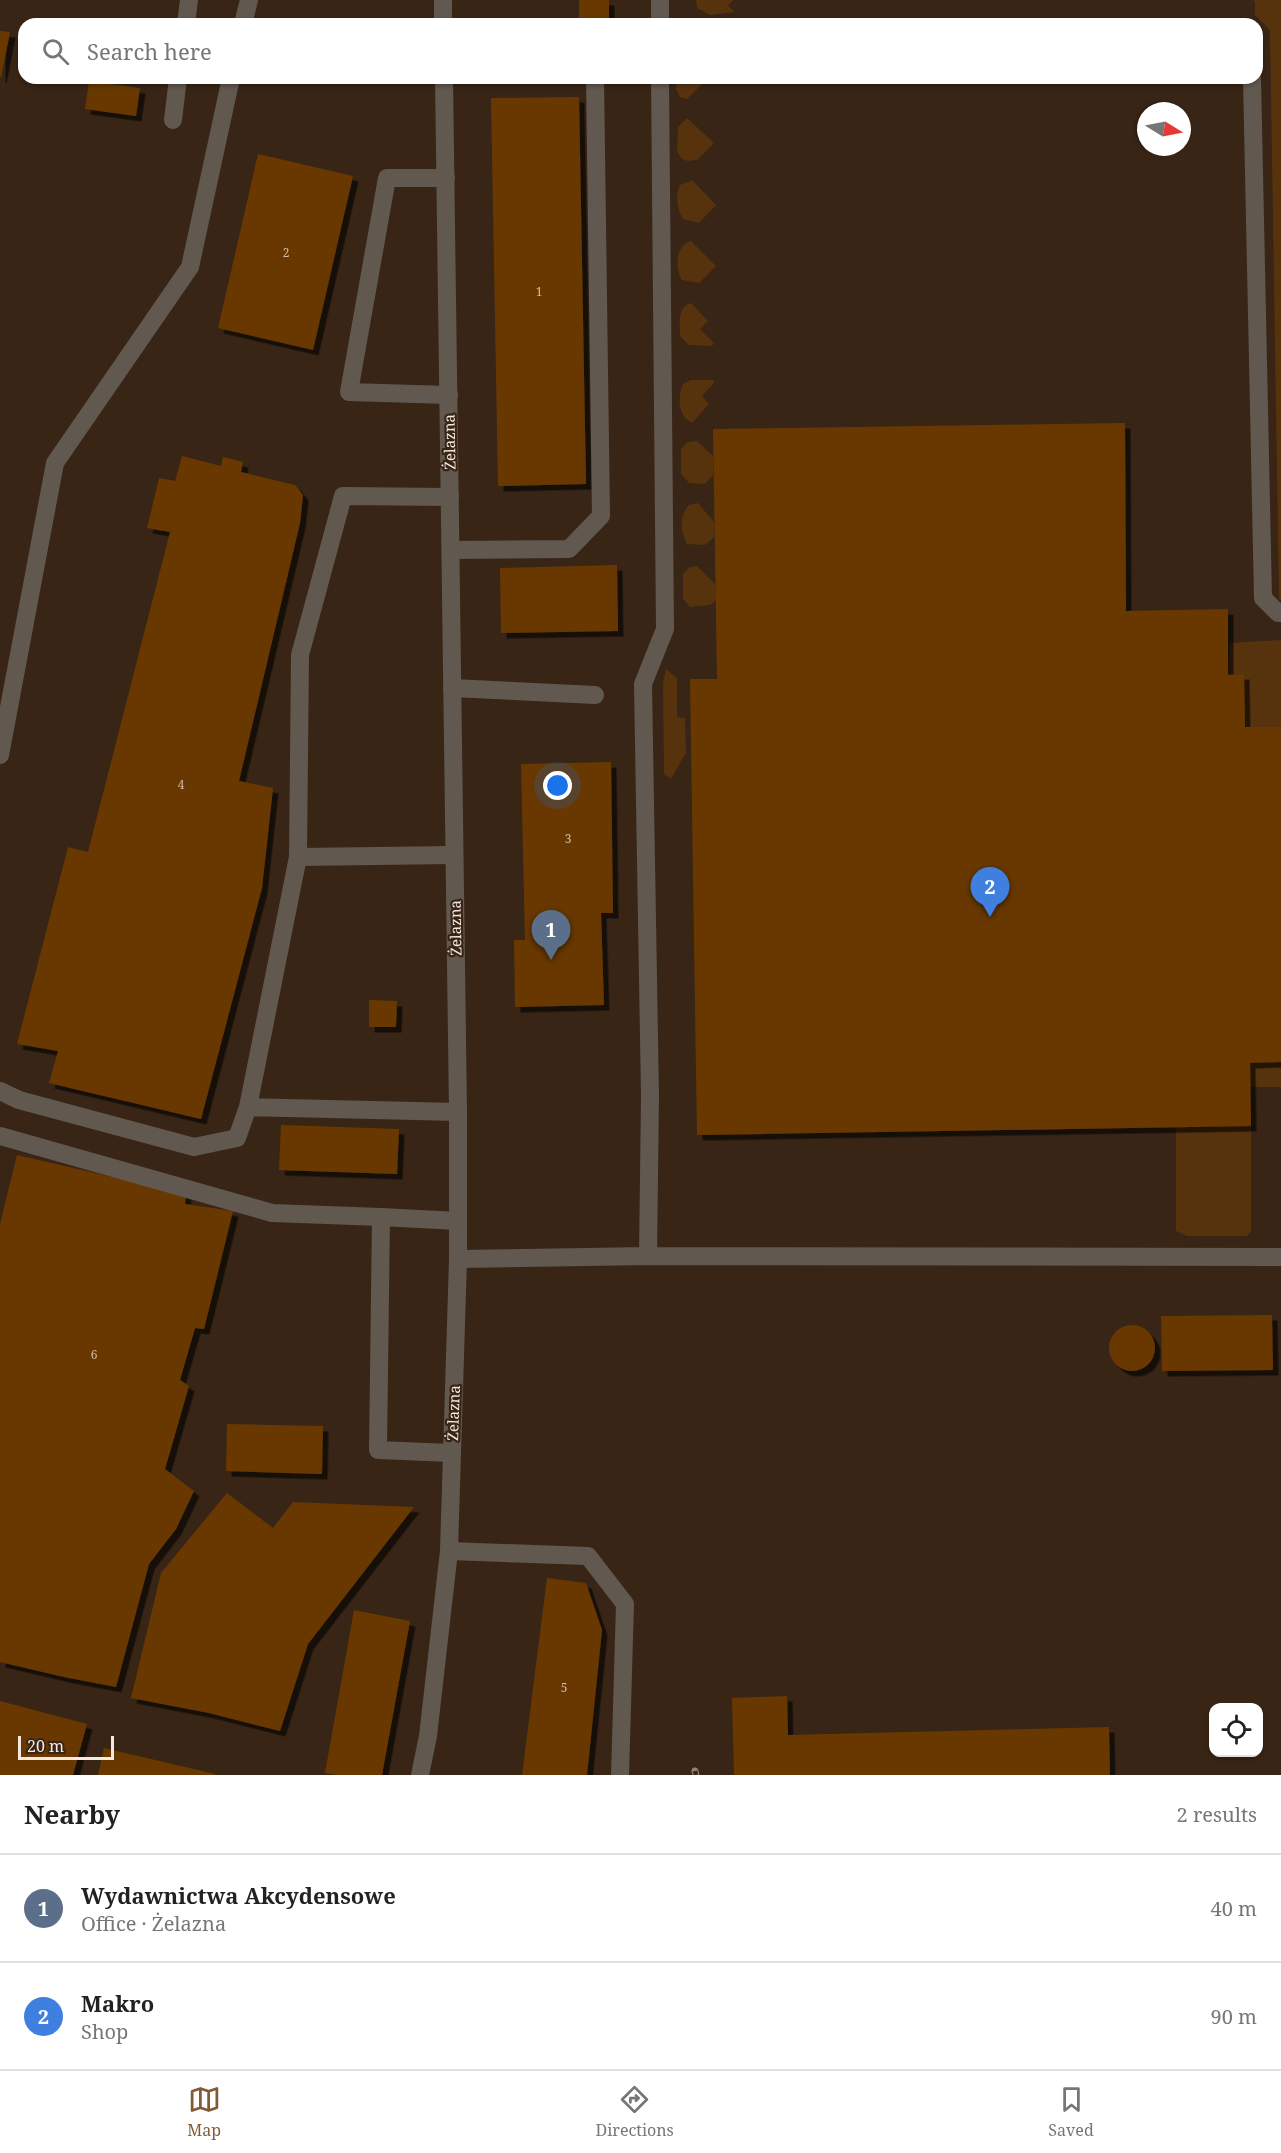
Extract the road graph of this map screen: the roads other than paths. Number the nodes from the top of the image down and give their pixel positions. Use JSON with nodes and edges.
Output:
{"nodes":[{"id":1,"x":189,"y":0,"type":"edge"},
{"id":2,"x":249,"y":0,"type":"edge"},
{"id":3,"x":443,"y":0,"type":"edge"},
{"id":4,"x":660,"y":0,"type":"edge"},
{"id":5,"x":187,"y":18,"type":"edge"},
{"id":6,"x":244,"y":18,"type":"edge"},
{"id":7,"x":443,"y":18,"type":"edge"},
{"id":8,"x":660,"y":18,"type":"edge"},
{"id":9,"x":177,"y":84,"type":"edge"},
{"id":10,"x":230,"y":84,"type":"edge"},
{"id":11,"x":444,"y":84,"type":"edge"},
{"id":12,"x":595,"y":84,"type":"edge"},
{"id":13,"x":660,"y":84,"type":"edge"},
{"id":14,"x":1252,"y":84,"type":"edge"},
{"id":15,"x":173,"y":120,"type":"dead end"},
{"id":16,"x":446,"y":178,"type":"junction"},
{"id":17,"x":449,"y":395,"type":"junction"},
{"id":18,"x":450,"y":497,"type":"junction"},
{"id":19,"x":451,"y":550,"type":"junction"},
{"id":20,"x":1281,"y":613,"type":"edge"},
{"id":21,"x":452,"y":688,"type":"junction"},
{"id":22,"x":595,"y":695,"type":"dead end"},
{"id":23,"x":0,"y":755,"type":"edge"},
{"id":24,"x":454,"y":855,"type":"junction"},
{"id":25,"x":298,"y":857,"type":"junction"},
{"id":26,"x":0,"y":1091,"type":"edge"},
{"id":27,"x":248,"y":1107,"type":"junction"},
{"id":28,"x":458,"y":1112,"type":"junction"},
{"id":29,"x":0,"y":1136,"type":"edge"},
{"id":30,"x":381,"y":1217,"type":"junction"},
{"id":31,"x":458,"y":1221,"type":"junction"},
{"id":32,"x":648,"y":1256,"type":"junction"},
{"id":33,"x":1281,"y":1257,"type":"edge"},
{"id":34,"x":458,"y":1259,"type":"junction"},
{"id":35,"x":452,"y":1453,"type":"junction"},
{"id":36,"x":449,"y":1551,"type":"junction"},
{"id":37,"x":420,"y":1775,"type":"edge"},
{"id":38,"x":620,"y":1775,"type":"edge"}],
"edges":[{"from":1,"to":5,"type":"street"},
{"from":2,"to":6,"type":"street"},
{"from":3,"to":7,"type":"street"},
{"from":4,"to":8,"type":"street"},
{"from":9,"to":15,"type":"street"},
{"from":10,"to":23,"type":"street"},
{"from":11,"to":16,"type":"street","name":"Żelazna"},
{"from":12,"to":19,"type":"street"},
{"from":13,"to":32,"type":"street"},
{"from":14,"to":20,"type":"street"},
{"from":16,"to":17,"type":"street","name":"Żelazna"},
{"from":16,"to":17,"type":"street"},
{"from":17,"to":18,"type":"street","name":"Żelazna"},
{"from":18,"to":19,"type":"street","name":"Żelazna"},
{"from":18,"to":25,"type":"street"},
{"from":19,"to":21,"type":"street","name":"Żelazna"},
{"from":21,"to":22,"type":"street"},
{"from":21,"to":24,"type":"street","name":"Żelazna"},
{"from":24,"to":25,"type":"street"},
{"from":24,"to":28,"type":"street","name":"Żelazna"},
{"from":25,"to":27,"type":"street"},
{"from":26,"to":27,"type":"street"},
{"from":27,"to":28,"type":"street"},
{"from":28,"to":31,"type":"street","name":"Żelazna"},
{"from":29,"to":30,"type":"street"},
{"from":30,"to":31,"type":"street"},
{"from":30,"to":35,"type":"street"},
{"from":31,"to":34,"type":"street","name":"Żelazna"},
{"from":32,"to":33,"type":"street"},
{"from":32,"to":34,"type":"street"},
{"from":34,"to":35,"type":"street","name":"Żelazna"},
{"from":35,"to":36,"type":"street","name":"Żelazna"},
{"from":36,"to":37,"type":"street","name":"Żelazna"},
{"from":36,"to":38,"type":"street"}]}
